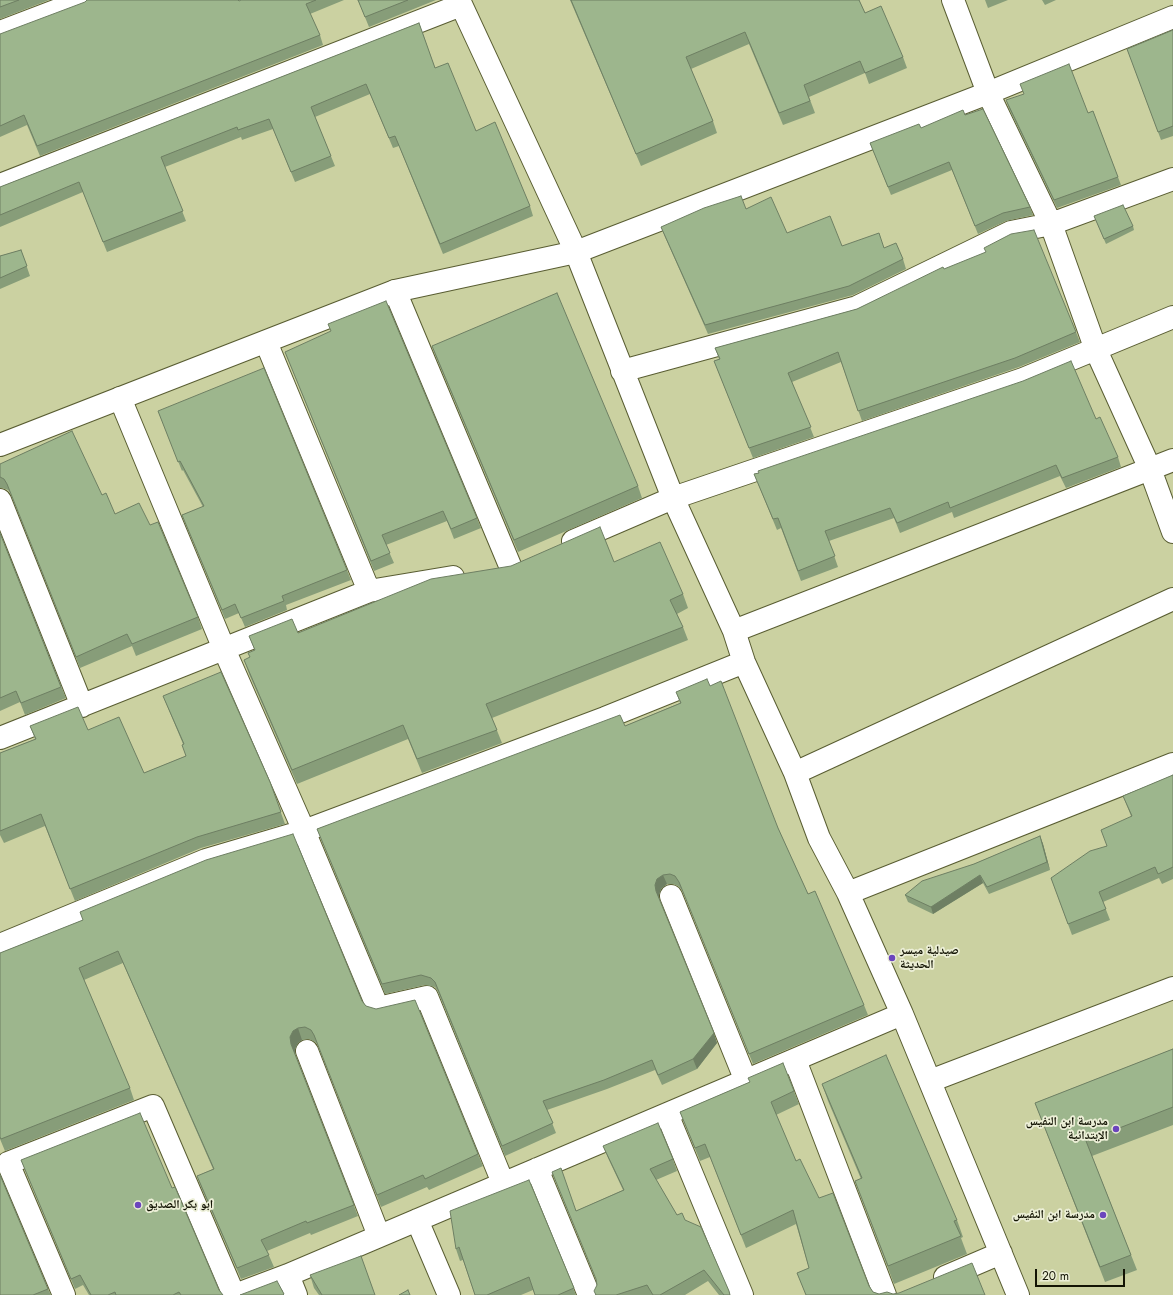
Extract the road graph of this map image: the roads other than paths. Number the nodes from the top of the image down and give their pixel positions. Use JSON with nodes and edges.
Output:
{"nodes":[{"id":1,"x":84,"y":0,"type":"edge"},
{"id":2,"x":952,"y":0,"type":"edge"},
{"id":3,"x":460,"y":3,"type":"edge"},
{"id":4,"x":1173,"y":18,"type":"edge"},
{"id":5,"x":0,"y":32,"type":"edge"},
{"id":6,"x":988,"y":93,"type":"junction"},
{"id":7,"x":1173,"y":179,"type":"edge"},
{"id":8,"x":0,"y":185,"type":"edge"},
{"id":9,"x":1051,"y":224,"type":"junction"},
{"id":10,"x":576,"y":252,"type":"junction"},
{"id":11,"x":395,"y":291,"type":"junction"},
{"id":12,"x":1173,"y":317,"type":"edge"},
{"id":13,"x":266,"y":342,"type":"junction"},
{"id":14,"x":1096,"y":350,"type":"junction"},
{"id":15,"x":622,"y":371,"type":"junction"},
{"id":16,"x":120,"y":398,"type":"junction"},
{"id":17,"x":0,"y":445,"type":"edge"},
{"id":18,"x":1173,"y":460,"type":"edge"},
{"id":19,"x":1150,"y":469,"type":"junction"},
{"id":20,"x":672,"y":498,"type":"junction"},
{"id":21,"x":0,"y":500,"type":"edge"},
{"id":22,"x":1173,"y":532,"type":"edge"},
{"id":23,"x":553,"y":550,"type":"edge"},
{"id":24,"x":532,"y":559,"type":"edge"},
{"id":25,"x":511,"y":568,"type":"junction"},
{"id":26,"x":369,"y":591,"type":"junction"},
{"id":27,"x":1173,"y":599,"type":"edge"},
{"id":28,"x":734,"y":631,"type":"junction"},
{"id":29,"x":224,"y":649,"type":"junction"},
{"id":30,"x":744,"y":662,"type":"junction"},
{"id":31,"x":82,"y":706,"type":"junction"},
{"id":32,"x":0,"y":738,"type":"edge"},
{"id":33,"x":1173,"y":764,"type":"edge"},
{"id":34,"x":795,"y":773,"type":"junction"},
{"id":35,"x":304,"y":830,"type":"junction"},
{"id":36,"x":848,"y":893,"type":"junction"},
{"id":37,"x":671,"y":896,"type":"dead end"},
{"id":38,"x":0,"y":944,"type":"edge"},
{"id":39,"x":1173,"y":988,"type":"edge"},
{"id":40,"x":902,"y":1014,"type":"junction"},
{"id":41,"x":308,"y":1051,"type":"dead end"},
{"id":42,"x":795,"y":1060,"type":"junction"},
{"id":43,"x":746,"y":1081,"type":"junction"},
{"id":44,"x":930,"y":1081,"type":"junction"},
{"id":45,"x":667,"y":1114,"type":"junction"},
{"id":46,"x":537,"y":1169,"type":"junction"},
{"id":47,"x":503,"y":1183,"type":"junction"},
{"id":48,"x":417,"y":1220,"type":"junction"},
{"id":49,"x":379,"y":1236,"type":"junction"},
{"id":50,"x":1001,"y":1254,"type":"junction"},
{"id":51,"x":288,"y":1275,"type":"junction"},
{"id":52,"x":928,"y":1283,"type":"edge"},
{"id":53,"x":64,"y":1295,"type":"edge"},
{"id":54,"x":235,"y":1295,"type":"edge"},
{"id":55,"x":296,"y":1295,"type":"edge"},
{"id":56,"x":449,"y":1295,"type":"edge"},
{"id":57,"x":589,"y":1295,"type":"edge"},
{"id":58,"x":742,"y":1295,"type":"edge"},
{"id":59,"x":885,"y":1295,"type":"edge"},
{"id":60,"x":1018,"y":1295,"type":"edge"}],
"edges":[{"from":1,"to":5,"type":"street"},
{"from":2,"to":6,"type":"street"},
{"from":3,"to":8,"type":"street"},
{"from":3,"to":10,"type":"street"},
{"from":4,"to":6,"type":"street"},
{"from":6,"to":9,"type":"street"},
{"from":6,"to":10,"type":"street"},
{"from":7,"to":9,"type":"street"},
{"from":9,"to":14,"type":"street"},
{"from":9,"to":15,"type":"street"},
{"from":10,"to":11,"type":"street"},
{"from":10,"to":15,"type":"street"},
{"from":11,"to":13,"type":"street"},
{"from":11,"to":25,"type":"street"},
{"from":12,"to":14,"type":"street"},
{"from":13,"to":16,"type":"street"},
{"from":13,"to":26,"type":"street"},
{"from":14,"to":19,"type":"street"},
{"from":14,"to":20,"type":"street"},
{"from":15,"to":20,"type":"street"},
{"from":16,"to":17,"type":"street"},
{"from":16,"to":29,"type":"street"},
{"from":18,"to":19,"type":"street"},
{"from":19,"to":22,"type":"street"},
{"from":19,"to":28,"type":"street"},
{"from":20,"to":23,"type":"street"},
{"from":20,"to":28,"type":"street"},
{"from":21,"to":31,"type":"street"},
{"from":24,"to":25,"type":"street"},
{"from":25,"to":26,"type":"street"},
{"from":26,"to":29,"type":"street"},
{"from":27,"to":34,"type":"street"},
{"from":28,"to":30,"type":"street"},
{"from":29,"to":31,"type":"street"},
{"from":29,"to":35,"type":"street"},
{"from":30,"to":34,"type":"street"},
{"from":30,"to":35,"type":"street"},
{"from":31,"to":32,"type":"street"},
{"from":33,"to":36,"type":"street"},
{"from":34,"to":36,"type":"street"},
{"from":35,"to":38,"type":"street"},
{"from":35,"to":47,"type":"street"},
{"from":36,"to":40,"type":"street"},
{"from":37,"to":43,"type":"street"},
{"from":39,"to":44,"type":"street"},
{"from":40,"to":42,"type":"street"},
{"from":40,"to":44,"type":"street"},
{"from":41,"to":49,"type":"street"},
{"from":42,"to":43,"type":"street"},
{"from":42,"to":59,"type":"street"},
{"from":43,"to":45,"type":"street"},
{"from":44,"to":50,"type":"street"},
{"from":45,"to":46,"type":"street"},
{"from":45,"to":58,"type":"street"},
{"from":46,"to":47,"type":"street"},
{"from":46,"to":57,"type":"street"},
{"from":47,"to":48,"type":"street"},
{"from":48,"to":49,"type":"street"},
{"from":48,"to":56,"type":"street"},
{"from":49,"to":51,"type":"street"},
{"from":50,"to":52,"type":"street"},
{"from":50,"to":60,"type":"street"},
{"from":51,"to":54,"type":"street"},
{"from":51,"to":55,"type":"street"},
{"from":53,"to":54,"type":"street"}]}
